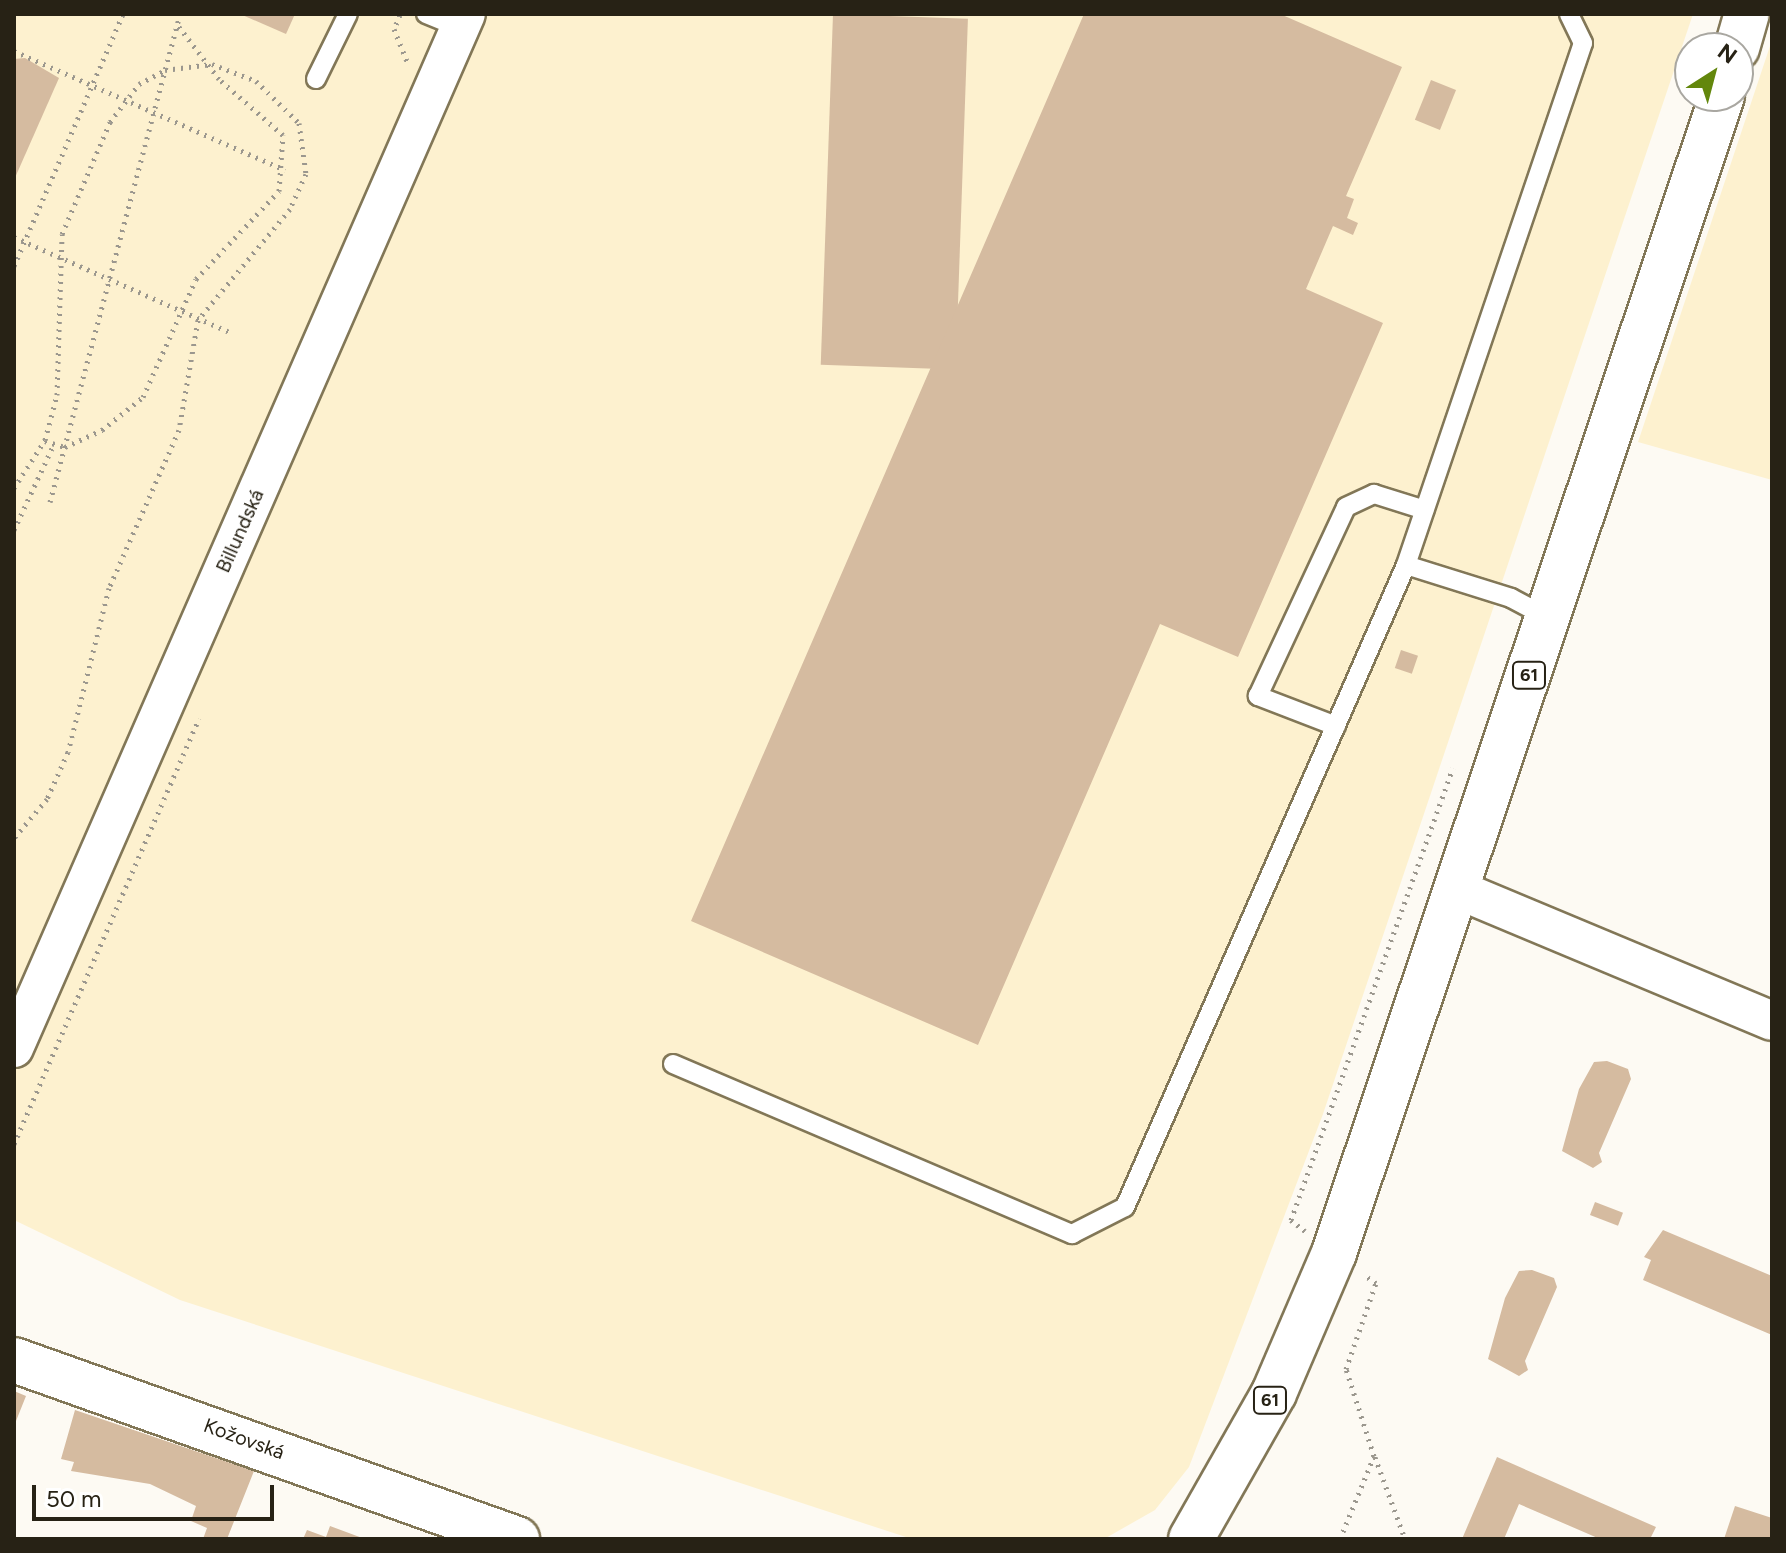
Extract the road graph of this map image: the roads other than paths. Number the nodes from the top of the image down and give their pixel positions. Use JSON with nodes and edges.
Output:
{"nodes":[{"id":1,"x":348,"y":14,"type":"edge"},
{"id":2,"x":1569,"y":14,"type":"edge"},
{"id":3,"x":451,"y":19,"type":"edge"},
{"id":4,"x":316,"y":79,"type":"dead end"},
{"id":5,"x":1717,"y":112,"type":"edge"},
{"id":6,"x":1425,"y":510,"type":"junction"},
{"id":7,"x":1406,"y":565,"type":"junction"},
{"id":8,"x":1549,"y":618,"type":"junction"},
{"id":9,"x":1336,"y":726,"type":"junction"},
{"id":10,"x":1459,"y":890,"type":"junction"},
{"id":11,"x":1772,"y":1021,"type":"edge"},
{"id":12,"x":14,"y":1048,"type":"edge"},
{"id":13,"x":673,"y":1064,"type":"dead end"},
{"id":14,"x":14,"y":1360,"type":"edge"},
{"id":15,"x":446,"y":1527,"type":"edge"},
{"id":16,"x":517,"y":1539,"type":"edge"},
{"id":17,"x":1191,"y":1539,"type":"edge"}],
"edges":[{"from":1,"to":4,"type":"lane"},
{"from":2,"to":6,"type":"lane"},
{"from":3,"to":12,"type":"street","name":"Billundská"},
{"from":5,"to":8,"type":"main road","number":"61"},
{"from":6,"to":7,"type":"lane"},
{"from":6,"to":9,"type":"lane"},
{"from":7,"to":8,"type":"lane"},
{"from":7,"to":9,"type":"lane"},
{"from":8,"to":10,"type":"main road","number":"61"},
{"from":9,"to":13,"type":"lane"},
{"from":10,"to":11,"type":"street"},
{"from":10,"to":17,"type":"main road","number":"61"},
{"from":14,"to":15,"type":"main road","name":"Kožovská"},
{"from":15,"to":16,"type":"main road","name":"Kožovská"}]}
